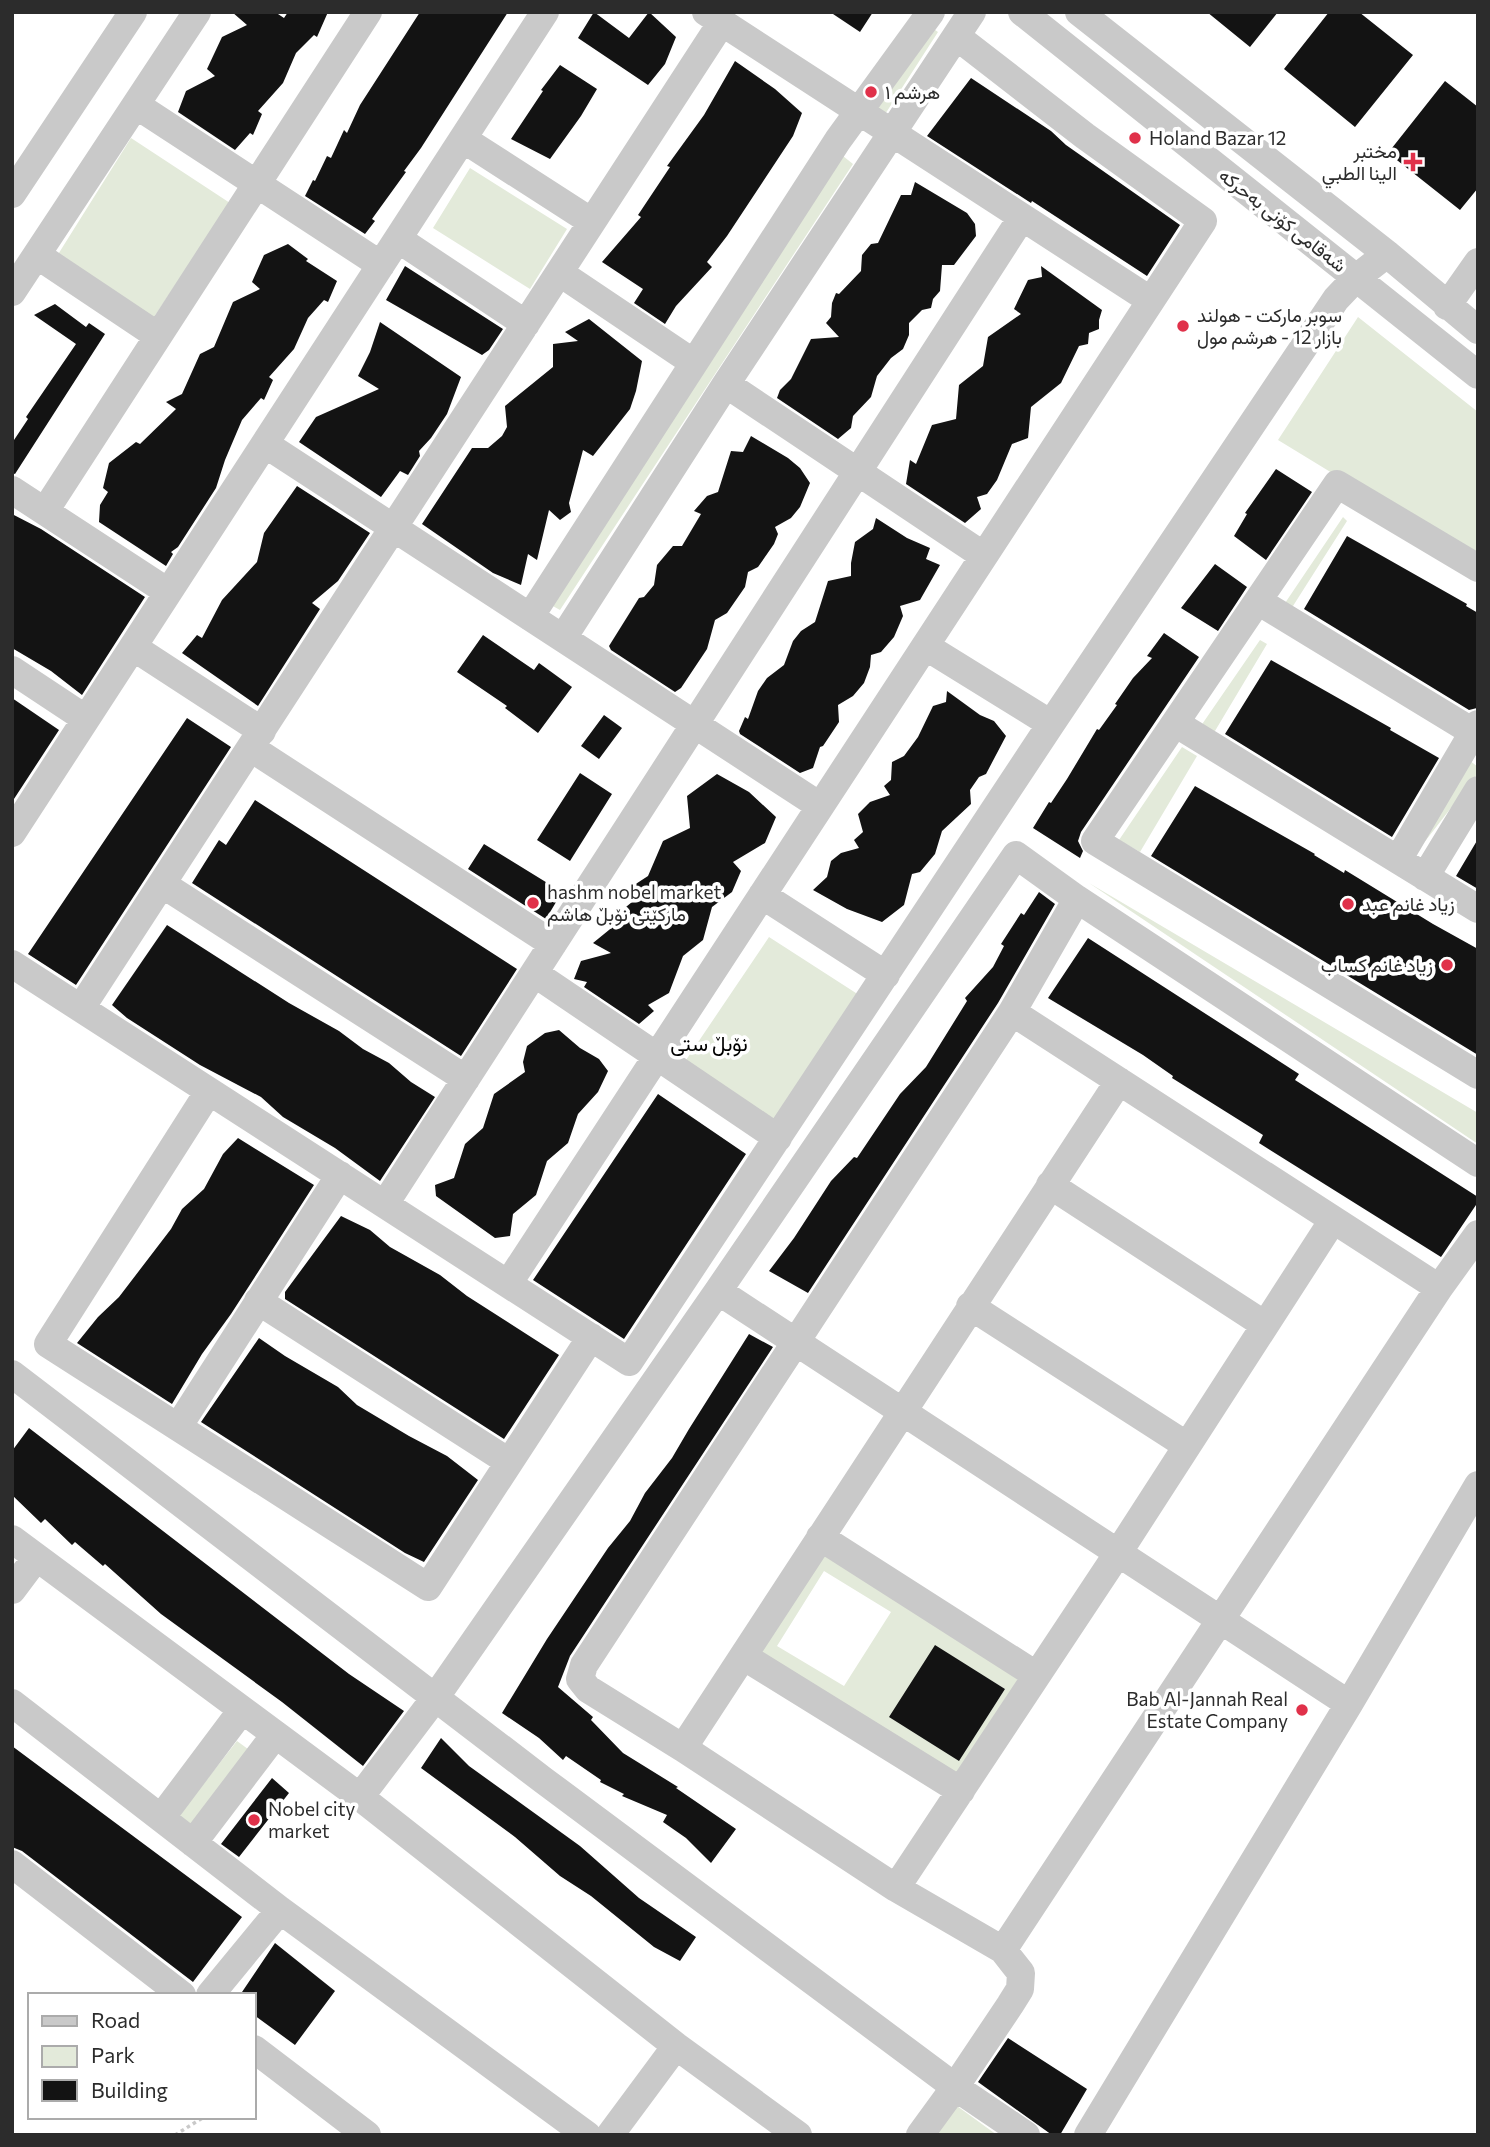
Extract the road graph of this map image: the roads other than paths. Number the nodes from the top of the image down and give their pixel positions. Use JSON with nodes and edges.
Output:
{"nodes":[{"id":1,"x":133,"y":12,"type":"edge"},
{"id":2,"x":197,"y":12,"type":"edge"},
{"id":3,"x":368,"y":12,"type":"edge"},
{"id":4,"x":545,"y":12,"type":"edge"},
{"id":5,"x":931,"y":12,"type":"edge"},
{"id":6,"x":972,"y":12,"type":"edge"},
{"id":7,"x":1022,"y":12,"type":"edge"},
{"id":8,"x":1079,"y":12,"type":"edge"},
{"id":9,"x":714,"y":17,"type":"edge"},
{"id":10,"x":956,"y":36,"type":"junction"},
{"id":11,"x":136,"y":105,"type":"junction"},
{"id":12,"x":858,"y":110,"type":"junction"},
{"id":13,"x":891,"y":132,"type":"junction"},
{"id":14,"x":463,"y":139,"type":"junction"},
{"id":15,"x":257,"y":184,"type":"junction"},
{"id":16,"x":12,"y":194,"type":"edge"},
{"id":17,"x":1022,"y":217,"type":"junction"},
{"id":18,"x":592,"y":222,"type":"junction"},
{"id":19,"x":398,"y":239,"type":"junction"},
{"id":20,"x":1387,"y":254,"type":"junction"},
{"id":21,"x":37,"y":255,"type":"junction"},
{"id":22,"x":1478,"y":262,"type":"edge"},
{"id":23,"x":381,"y":265,"type":"junction"},
{"id":24,"x":559,"y":273,"type":"junction"},
{"id":25,"x":1356,"y":278,"type":"junction"},
{"id":26,"x":12,"y":292,"type":"edge"},
{"id":27,"x":1150,"y":300,"type":"junction"},
{"id":28,"x":1447,"y":306,"type":"junction"},
{"id":29,"x":526,"y":324,"type":"junction"},
{"id":30,"x":1476,"y":324,"type":"edge"},
{"id":31,"x":158,"y":336,"type":"junction"},
{"id":32,"x":694,"y":363,"type":"junction"},
{"id":33,"x":1478,"y":375,"type":"edge"},
{"id":34,"x":726,"y":384,"type":"junction"},
{"id":35,"x":265,"y":444,"type":"junction"},
{"id":36,"x":857,"y":472,"type":"junction"},
{"id":37,"x":12,"y":489,"type":"edge"},
{"id":38,"x":45,"y":511,"type":"junction"},
{"id":39,"x":393,"y":528,"type":"junction"},
{"id":40,"x":984,"y":556,"type":"junction"},
{"id":41,"x":1478,"y":568,"type":"edge"},
{"id":42,"x":168,"y":592,"type":"junction"},
{"id":43,"x":1258,"y":601,"type":"junction"},
{"id":44,"x":530,"y":617,"type":"junction"},
{"id":45,"x":562,"y":638,"type":"junction"},
{"id":46,"x":925,"y":646,"type":"junction"},
{"id":47,"x":133,"y":647,"type":"junction"},
{"id":48,"x":12,"y":670,"type":"edge"},
{"id":49,"x":86,"y":719,"type":"junction"},
{"id":50,"x":1175,"y":723,"type":"junction"},
{"id":51,"x":695,"y":724,"type":"junction"},
{"id":52,"x":1051,"y":724,"type":"junction"},
{"id":53,"x":1475,"y":733,"type":"edge"},
{"id":54,"x":256,"y":739,"type":"junction"},
{"id":55,"x":1478,"y":790,"type":"edge"},
{"id":56,"x":820,"y":806,"type":"junction"},
{"id":57,"x":12,"y":833,"type":"edge"},
{"id":58,"x":1398,"y":860,"type":"junction"},
{"id":59,"x":1425,"y":877,"type":"junction"},
{"id":60,"x":162,"y":884,"type":"junction"},
{"id":61,"x":762,"y":895,"type":"junction"},
{"id":62,"x":1077,"y":899,"type":"junction"},
{"id":63,"x":1478,"y":909,"type":"edge"},
{"id":64,"x":554,"y":944,"type":"junction"},
{"id":65,"x":12,"y":964,"type":"edge"},
{"id":66,"x":534,"y":974,"type":"junction"},
{"id":67,"x":886,"y":975,"type":"junction"},
{"id":68,"x":81,"y":1008,"type":"junction"},
{"id":69,"x":1012,"y":1012,"type":"junction"},
{"id":70,"x":657,"y":1056,"type":"junction"},
{"id":71,"x":1478,"y":1075,"type":"edge"},
{"id":72,"x":466,"y":1079,"type":"junction"},
{"id":73,"x":1119,"y":1081,"type":"junction"},
{"id":74,"x":209,"y":1091,"type":"junction"},
{"id":75,"x":778,"y":1139,"type":"junction"},
{"id":76,"x":1478,"y":1163,"type":"edge"},
{"id":77,"x":340,"y":1175,"type":"junction"},
{"id":78,"x":1050,"y":1185,"type":"junction"},
{"id":79,"x":385,"y":1205,"type":"junction"},
{"id":80,"x":1333,"y":1220,"type":"junction"},
{"id":81,"x":1478,"y":1234,"type":"edge"},
{"id":82,"x":508,"y":1283,"type":"junction"},
{"id":83,"x":1439,"y":1288,"type":"junction"},
{"id":84,"x":718,"y":1292,"type":"junction"},
{"id":85,"x":258,"y":1301,"type":"junction"},
{"id":86,"x":970,"y":1306,"type":"junction"},
{"id":87,"x":1265,"y":1325,"type":"junction"},
{"id":88,"x":591,"y":1337,"type":"junction"},
{"id":89,"x":796,"y":1342,"type":"junction"},
{"id":90,"x":16,"y":1384,"type":"edge"},
{"id":91,"x":904,"y":1412,"type":"junction"},
{"id":92,"x":178,"y":1427,"type":"junction"},
{"id":93,"x":1186,"y":1445,"type":"junction"},
{"id":94,"x":509,"y":1462,"type":"junction"},
{"id":95,"x":1478,"y":1485,"type":"edge"},
{"id":96,"x":820,"y":1537,"type":"junction"},
{"id":97,"x":12,"y":1539,"type":"edge"},
{"id":98,"x":1118,"y":1553,"type":"junction"},
{"id":99,"x":36,"y":1558,"type":"junction"},
{"id":100,"x":12,"y":1590,"type":"edge"},
{"id":101,"x":1221,"y":1620,"type":"junction"},
{"id":102,"x":743,"y":1656,"type":"junction"},
{"id":103,"x":1036,"y":1675,"type":"junction"},
{"id":104,"x":435,"y":1698,"type":"junction"},
{"id":105,"x":12,"y":1703,"type":"edge"},
{"id":106,"x":1349,"y":1704,"type":"junction"},
{"id":107,"x":242,"y":1710,"type":"junction"},
{"id":108,"x":275,"y":1735,"type":"junction"},
{"id":109,"x":683,"y":1748,"type":"junction"},
{"id":110,"x":961,"y":1791,"type":"junction"},
{"id":111,"x":360,"y":1797,"type":"junction"},
{"id":112,"x":160,"y":1818,"type":"junction"},
{"id":113,"x":193,"y":1843,"type":"junction"},
{"id":114,"x":12,"y":1864,"type":"edge"},
{"id":115,"x":896,"y":1888,"type":"junction"},
{"id":116,"x":280,"y":1910,"type":"junction"},
{"id":117,"x":1003,"y":1950,"type":"junction"},
{"id":118,"x":179,"y":1993,"type":"edge"},
{"id":119,"x":212,"y":1993,"type":"edge"},
{"id":120,"x":676,"y":2046,"type":"junction"},
{"id":121,"x":256,"y":2051,"type":"edge"},
{"id":122,"x":955,"y":2087,"type":"junction"},
{"id":123,"x":367,"y":2135,"type":"edge"},
{"id":124,"x":587,"y":2135,"type":"edge"},
{"id":125,"x":610,"y":2135,"type":"edge"},
{"id":126,"x":798,"y":2135,"type":"edge"},
{"id":127,"x":920,"y":2135,"type":"edge"},
{"id":128,"x":1026,"y":2135,"type":"edge"},
{"id":129,"x":1088,"y":2135,"type":"edge"}],
"edges":[{"from":1,"to":16,"type":"street"},
{"from":2,"to":11,"type":"street"},
{"from":3,"to":15,"type":"street"},
{"from":4,"to":14,"type":"street"},
{"from":5,"to":12,"type":"street"},
{"from":6,"to":10,"type":"street"},
{"from":7,"to":25,"type":"street","name":"شەقامی کۆنی بەحرکە"},
{"from":8,"to":20,"type":"street","name":"شەقامی کۆنی بەحرکە"},
{"from":9,"to":12,"type":"street"},
{"from":9,"to":18,"type":"street"},
{"from":10,"to":13,"type":"street"},
{"from":10,"to":27,"type":"street"},
{"from":11,"to":15,"type":"street"},
{"from":11,"to":21,"type":"street"},
{"from":12,"to":13,"type":"street"},
{"from":12,"to":32,"type":"street"},
{"from":13,"to":17,"type":"street"},
{"from":13,"to":34,"type":"street"},
{"from":14,"to":18,"type":"street"},
{"from":14,"to":19,"type":"street"},
{"from":15,"to":23,"type":"street"},
{"from":15,"to":31,"type":"street"},
{"from":17,"to":27,"type":"street"},
{"from":17,"to":36,"type":"street"},
{"from":18,"to":24,"type":"street"},
{"from":19,"to":23,"type":"street"},
{"from":19,"to":29,"type":"street"},
{"from":20,"to":25,"type":"street"},
{"from":20,"to":28,"type":"street","name":"شەقامی کۆنی بەحرکە"},
{"from":21,"to":26,"type":"street"},
{"from":21,"to":31,"type":"street"},
{"from":22,"to":28,"type":"street"},
{"from":23,"to":35,"type":"street"},
{"from":24,"to":29,"type":"street"},
{"from":24,"to":32,"type":"street"},
{"from":25,"to":33,"type":"street","name":"شەقامی کۆنی بەحرکە"},
{"from":25,"to":52,"type":"street"},
{"from":27,"to":40,"type":"street"},
{"from":28,"to":30,"type":"street","name":"شەقامی کۆنی بەحرکە"},
{"from":29,"to":39,"type":"street"},
{"from":31,"to":38,"type":"street"},
{"from":32,"to":44,"type":"street"},
{"from":34,"to":36,"type":"street"},
{"from":34,"to":45,"type":"street"},
{"from":35,"to":39,"type":"street"},
{"from":35,"to":42,"type":"street"},
{"from":36,"to":40,"type":"street"},
{"from":36,"to":51,"type":"street"},
{"from":37,"to":38,"type":"street"},
{"from":38,"to":42,"type":"street"},
{"from":39,"to":44,"type":"street"},
{"from":39,"to":54,"type":"street"},
{"from":40,"to":46,"type":"street"},
{"from":41,"to":43,"type":"street"},
{"from":42,"to":47,"type":"street"},
{"from":43,"to":50,"type":"street"},
{"from":43,"to":53,"type":"street"},
{"from":44,"to":45,"type":"street"},
{"from":45,"to":51,"type":"street"},
{"from":46,"to":52,"type":"street"},
{"from":46,"to":56,"type":"street"},
{"from":47,"to":49,"type":"street"},
{"from":47,"to":54,"type":"street"},
{"from":48,"to":49,"type":"street"},
{"from":49,"to":57,"type":"street"},
{"from":50,"to":58,"type":"street"},
{"from":50,"to":71,"type":"street"},
{"from":51,"to":56,"type":"street"},
{"from":51,"to":64,"type":"street"},
{"from":52,"to":67,"type":"street"},
{"from":53,"to":58,"type":"street"},
{"from":54,"to":60,"type":"street"},
{"from":54,"to":64,"type":"street"},
{"from":55,"to":59,"type":"street"},
{"from":56,"to":61,"type":"street"},
{"from":58,"to":59,"type":"street"},
{"from":59,"to":63,"type":"street"},
{"from":60,"to":68,"type":"street"},
{"from":60,"to":72,"type":"street"},
{"from":61,"to":67,"type":"street"},
{"from":61,"to":70,"type":"street"},
{"from":62,"to":69,"type":"street"},
{"from":62,"to":76,"type":"street"},
{"from":62,"to":84,"type":"street"},
{"from":64,"to":66,"type":"street"},
{"from":65,"to":68,"type":"street"},
{"from":66,"to":70,"type":"street"},
{"from":66,"to":72,"type":"street"},
{"from":67,"to":75,"type":"street"},
{"from":68,"to":74,"type":"street"},
{"from":69,"to":73,"type":"street"},
{"from":69,"to":89,"type":"street"},
{"from":70,"to":75,"type":"street"},
{"from":70,"to":82,"type":"street"},
{"from":72,"to":79,"type":"street"},
{"from":73,"to":78,"type":"street"},
{"from":73,"to":80,"type":"street"},
{"from":74,"to":77,"type":"street"},
{"from":74,"to":92,"type":"street"},
{"from":75,"to":88,"type":"street"},
{"from":77,"to":79,"type":"street"},
{"from":77,"to":85,"type":"street"},
{"from":78,"to":86,"type":"street"},
{"from":78,"to":87,"type":"street"},
{"from":79,"to":82,"type":"street"},
{"from":80,"to":83,"type":"street"},
{"from":80,"to":87,"type":"street"},
{"from":81,"to":83,"type":"street"},
{"from":82,"to":88,"type":"street"},
{"from":83,"to":101,"type":"street"},
{"from":84,"to":89,"type":"street"},
{"from":84,"to":104,"type":"street"},
{"from":85,"to":92,"type":"street"},
{"from":85,"to":94,"type":"street"},
{"from":86,"to":91,"type":"street"},
{"from":86,"to":93,"type":"street"},
{"from":87,"to":93,"type":"street"},
{"from":88,"to":94,"type":"street"},
{"from":89,"to":91,"type":"street"},
{"from":89,"to":109,"type":"street"},
{"from":90,"to":104,"type":"street"},
{"from":91,"to":96,"type":"street"},
{"from":91,"to":98,"type":"street"},
{"from":92,"to":94,"type":"street"},
{"from":93,"to":98,"type":"street"},
{"from":95,"to":106,"type":"street"},
{"from":96,"to":102,"type":"street"},
{"from":96,"to":103,"type":"street"},
{"from":97,"to":99,"type":"street"},
{"from":98,"to":101,"type":"street"},
{"from":98,"to":103,"type":"street"},
{"from":99,"to":100,"type":"street"},
{"from":99,"to":107,"type":"street"},
{"from":101,"to":106,"type":"street"},
{"from":101,"to":117,"type":"street"},
{"from":102,"to":109,"type":"street"},
{"from":102,"to":110,"type":"street"},
{"from":103,"to":110,"type":"street"},
{"from":104,"to":111,"type":"street"},
{"from":104,"to":122,"type":"street"},
{"from":105,"to":112,"type":"street"},
{"from":106,"to":129,"type":"street"},
{"from":107,"to":108,"type":"street"},
{"from":107,"to":112,"type":"street"},
{"from":108,"to":111,"type":"street"},
{"from":108,"to":113,"type":"street"},
{"from":109,"to":115,"type":"street"},
{"from":110,"to":115,"type":"street"},
{"from":111,"to":120,"type":"street"},
{"from":112,"to":113,"type":"street"},
{"from":113,"to":116,"type":"street"},
{"from":114,"to":118,"type":"street"},
{"from":115,"to":117,"type":"street"},
{"from":116,"to":119,"type":"street"},
{"from":116,"to":124,"type":"street"},
{"from":117,"to":122,"type":"street"},
{"from":120,"to":125,"type":"street"},
{"from":120,"to":126,"type":"street"},
{"from":121,"to":123,"type":"street"},
{"from":122,"to":127,"type":"street"},
{"from":122,"to":128,"type":"street"}]}
